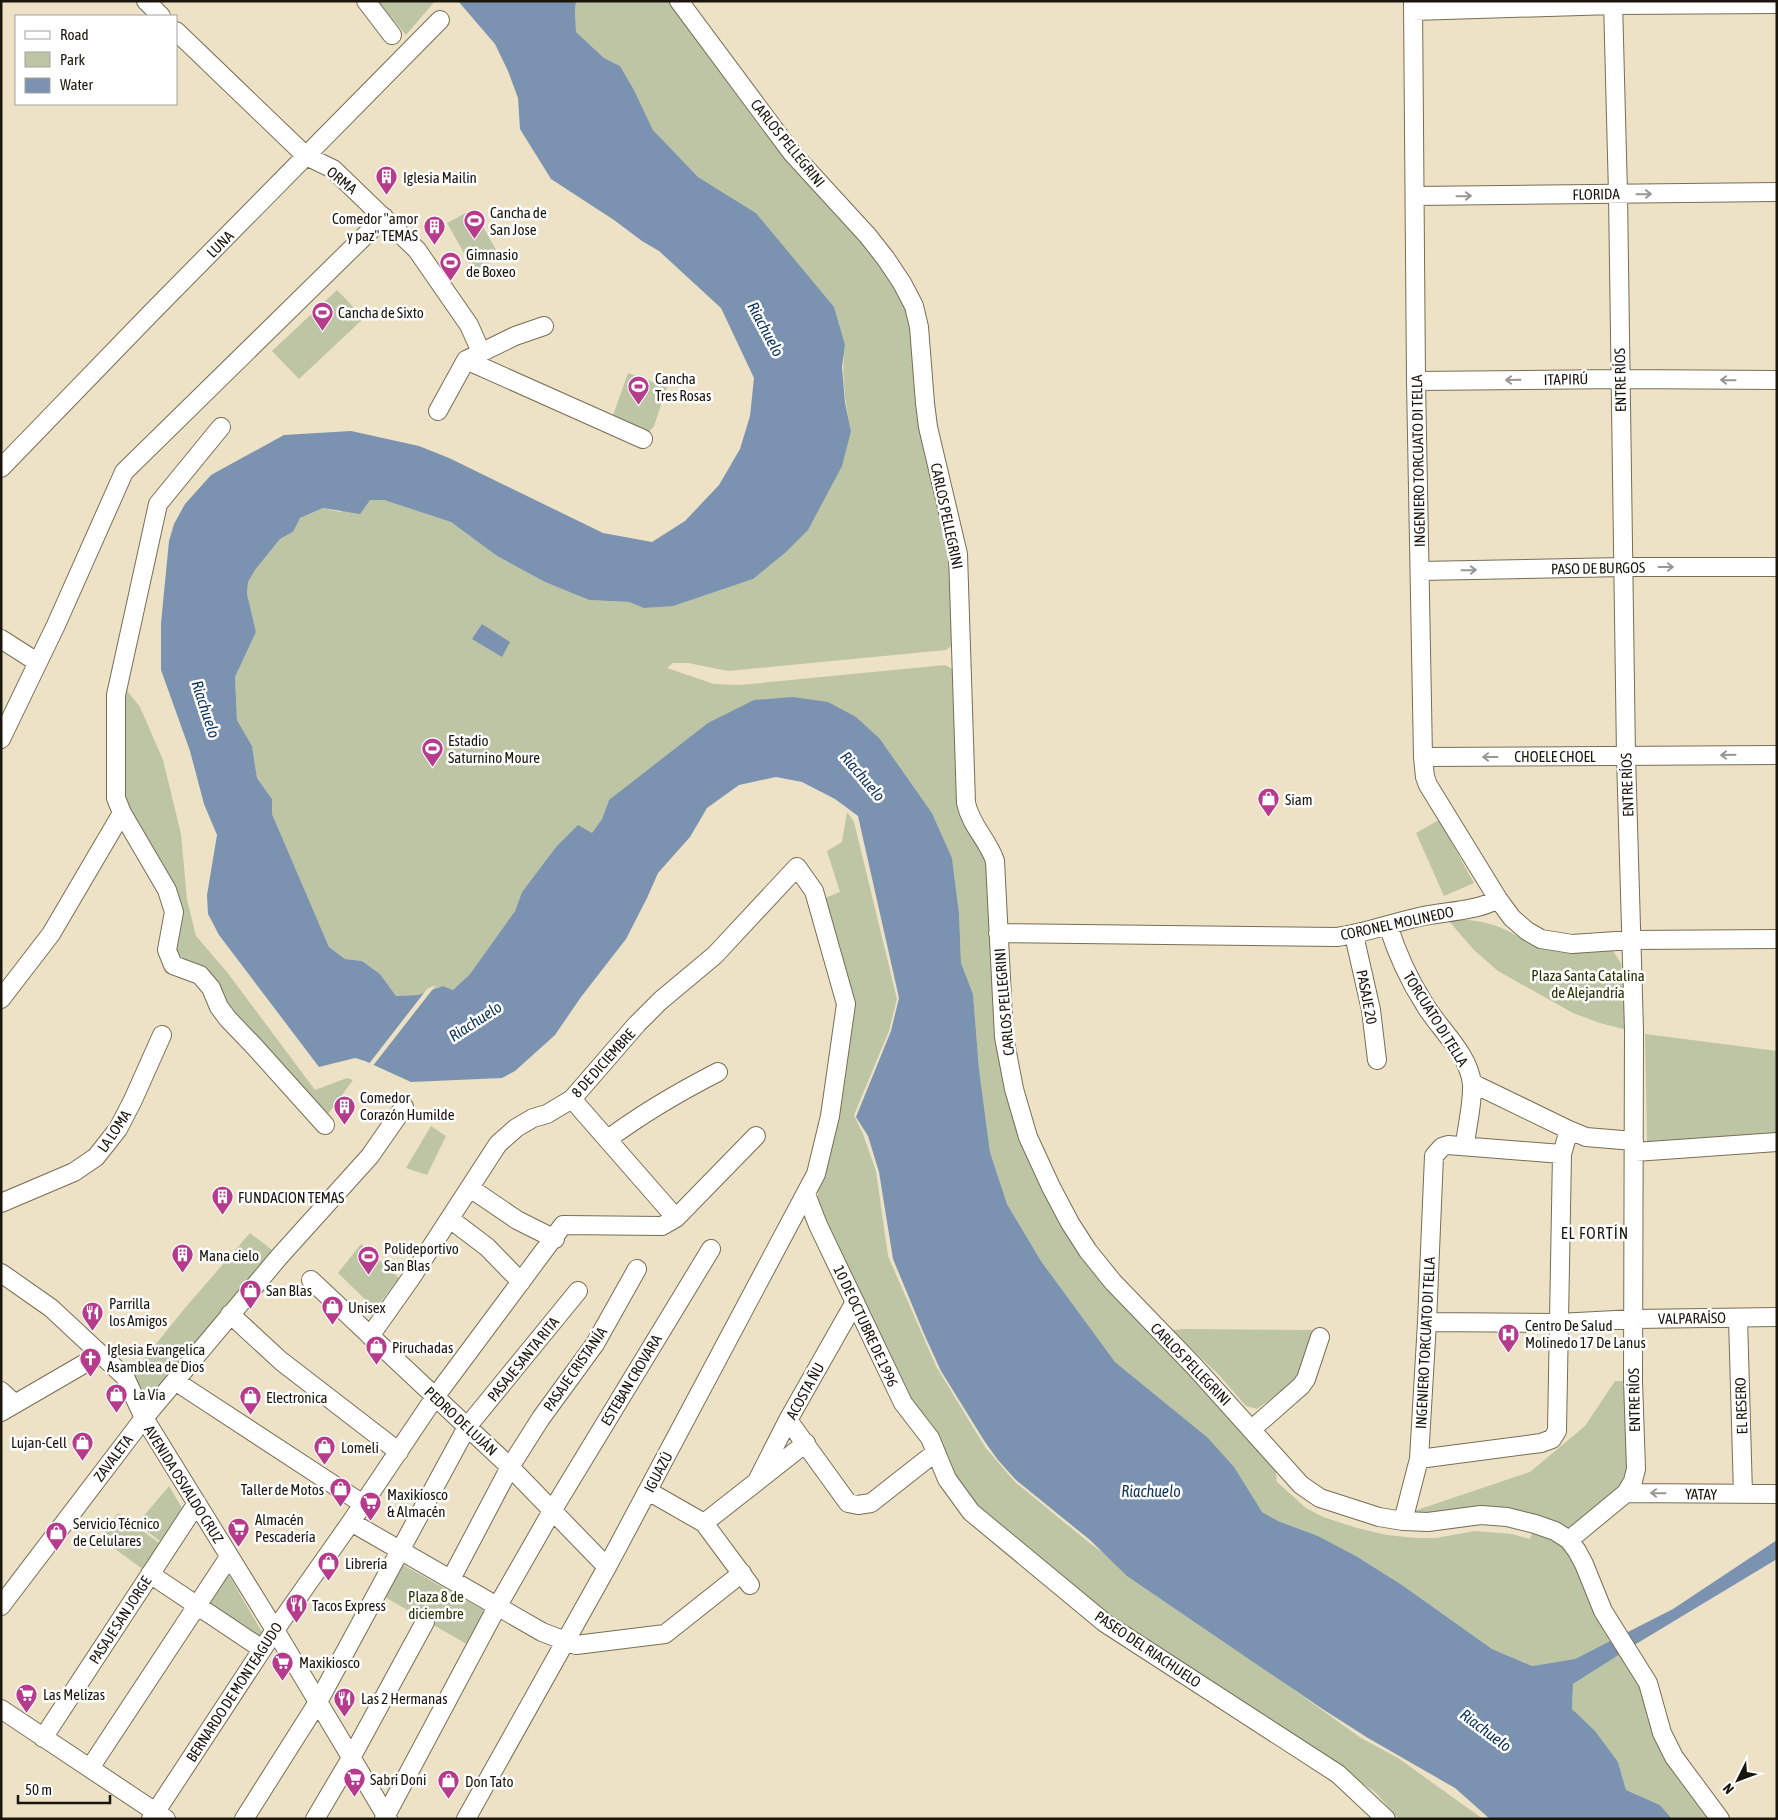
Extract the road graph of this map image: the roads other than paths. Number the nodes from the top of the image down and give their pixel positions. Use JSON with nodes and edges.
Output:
{"nodes":[{"id":1,"x":146,"y":1,"type":"edge"},
{"id":2,"x":366,"y":1,"type":"edge"},
{"id":3,"x":679,"y":1,"type":"edge"},
{"id":4,"x":1613,"y":3,"type":"edge"},
{"id":5,"x":1777,"y":4,"type":"edge"},
{"id":6,"x":1413,"y":6,"type":"edge"},
{"id":7,"x":160,"y":15,"type":"edge"},
{"id":8,"x":440,"y":20,"type":"dead end"},
{"id":9,"x":178,"y":33,"type":"edge"},
{"id":10,"x":392,"y":35,"type":"dead end"},
{"id":11,"x":306,"y":156,"type":"junction"},
{"id":12,"x":1777,"y":192,"type":"edge"},
{"id":13,"x":1618,"y":194,"type":"junction"},
{"id":14,"x":1415,"y":196,"type":"junction"},
{"id":15,"x":384,"y":217,"type":"junction"},
{"id":16,"x":544,"y":326,"type":"dead end"},
{"id":17,"x":474,"y":356,"type":"junction"},
{"id":18,"x":1620,"y":379,"type":"junction"},
{"id":19,"x":1777,"y":380,"type":"edge"},
{"id":20,"x":1416,"y":381,"type":"junction"},
{"id":21,"x":438,"y":411,"type":"dead end"},
{"id":22,"x":221,"y":427,"type":"dead end"},
{"id":23,"x":642,"y":439,"type":"dead end"},
{"id":24,"x":1,"y":468,"type":"edge"},
{"id":25,"x":1624,"y":567,"type":"junction"},
{"id":26,"x":1777,"y":567,"type":"edge"},
{"id":27,"x":1420,"y":570,"type":"junction"},
{"id":28,"x":1,"y":639,"type":"edge"},
{"id":29,"x":37,"y":662,"type":"junction"},
{"id":30,"x":1,"y":739,"type":"edge"},
{"id":31,"x":1777,"y":755,"type":"edge"},
{"id":32,"x":1626,"y":756,"type":"junction"},
{"id":33,"x":1423,"y":757,"type":"junction"},
{"id":34,"x":122,"y":813,"type":"junction"},
{"id":35,"x":797,"y":867,"type":"joint"},
{"id":36,"x":1498,"y":899,"type":"junction"},
{"id":37,"x":1388,"y":925,"type":"junction"},
{"id":38,"x":998,"y":933,"type":"junction"},
{"id":39,"x":1354,"y":935,"type":"junction"},
{"id":40,"x":1777,"y":939,"type":"edge"},
{"id":41,"x":1631,"y":940,"type":"junction"},
{"id":42,"x":1,"y":999,"type":"edge"},
{"id":43,"x":162,"y":1035,"type":"dead end"},
{"id":44,"x":1377,"y":1060,"type":"dead end"},
{"id":45,"x":718,"y":1072,"type":"dead end"},
{"id":46,"x":1472,"y":1083,"type":"junction"},
{"id":47,"x":572,"y":1099,"type":"junction"},
{"id":48,"x":404,"y":1108,"type":"dead end"},
{"id":49,"x":325,"y":1125,"type":"dead end"},
{"id":50,"x":1569,"y":1130,"type":"junction"},
{"id":51,"x":756,"y":1136,"type":"dead end"},
{"id":52,"x":608,"y":1139,"type":"junction"},
{"id":53,"x":1777,"y":1142,"type":"edge"},
{"id":54,"x":1464,"y":1145,"type":"junction"},
{"id":55,"x":1634,"y":1146,"type":"junction"},
{"id":56,"x":1562,"y":1154,"type":"junction"},
{"id":57,"x":470,"y":1188,"type":"junction"},
{"id":58,"x":806,"y":1194,"type":"junction"},
{"id":59,"x":1,"y":1203,"type":"edge"},
{"id":60,"x":676,"y":1218,"type":"junction"},
{"id":61,"x":450,"y":1219,"type":"junction"},
{"id":62,"x":559,"y":1232,"type":"junction"},
{"id":63,"x":711,"y":1249,"type":"dead end"},
{"id":64,"x":637,"y":1269,"type":"dead end"},
{"id":65,"x":1,"y":1273,"type":"edge"},
{"id":66,"x":311,"y":1280,"type":"dead end"},
{"id":67,"x":521,"y":1282,"type":"junction"},
{"id":68,"x":578,"y":1291,"type":"dead end"},
{"id":69,"x":855,"y":1302,"type":"junction"},
{"id":70,"x":230,"y":1314,"type":"junction"},
{"id":71,"x":1777,"y":1317,"type":"edge"},
{"id":72,"x":1738,"y":1318,"type":"junction"},
{"id":73,"x":1635,"y":1319,"type":"junction"},
{"id":74,"x":1427,"y":1322,"type":"junction"},
{"id":75,"x":1558,"y":1323,"type":"junction"},
{"id":76,"x":370,"y":1336,"type":"junction"},
{"id":77,"x":1320,"y":1336,"type":"dead end"},
{"id":78,"x":101,"y":1354,"type":"junction"},
{"id":79,"x":175,"y":1381,"type":"junction"},
{"id":80,"x":1,"y":1391,"type":"edge"},
{"id":81,"x":435,"y":1397,"type":"junction"},
{"id":82,"x":8,"y":1408,"type":"edge"},
{"id":83,"x":144,"y":1418,"type":"junction"},
{"id":84,"x":788,"y":1420,"type":"junction"},
{"id":85,"x":467,"y":1427,"type":"junction"},
{"id":86,"x":1252,"y":1429,"type":"junction"},
{"id":87,"x":806,"y":1444,"type":"junction"},
{"id":88,"x":399,"y":1452,"type":"junction"},
{"id":89,"x":936,"y":1452,"type":"junction"},
{"id":90,"x":1419,"y":1459,"type":"junction"},
{"id":91,"x":510,"y":1467,"type":"junction"},
{"id":92,"x":757,"y":1482,"type":"junction"},
{"id":93,"x":648,"y":1491,"type":"junction"},
{"id":94,"x":1626,"y":1493,"type":"junction"},
{"id":95,"x":1743,"y":1494,"type":"junction"},
{"id":96,"x":1777,"y":1494,"type":"edge"},
{"id":97,"x":197,"y":1503,"type":"junction"},
{"id":98,"x":363,"y":1504,"type":"junction"},
{"id":99,"x":552,"y":1511,"type":"junction"},
{"id":100,"x":1403,"y":1521,"type":"junction"},
{"id":101,"x":351,"y":1522,"type":"junction"},
{"id":102,"x":704,"y":1523,"type":"junction"},
{"id":103,"x":1569,"y":1540,"type":"junction"},
{"id":104,"x":401,"y":1550,"type":"junction"},
{"id":105,"x":229,"y":1558,"type":"junction"},
{"id":106,"x":607,"y":1567,"type":"junction"},
{"id":107,"x":150,"y":1574,"type":"junction"},
{"id":108,"x":451,"y":1579,"type":"junction"},
{"id":109,"x":1,"y":1606,"type":"edge"},
{"id":110,"x":198,"y":1606,"type":"junction"},
{"id":111,"x":497,"y":1607,"type":"junction"},
{"id":112,"x":425,"y":1622,"type":"dead end"},
{"id":113,"x":275,"y":1630,"type":"junction"},
{"id":114,"x":565,"y":1642,"type":"junction"},
{"id":115,"x":262,"y":1649,"type":"junction"},
{"id":116,"x":318,"y":1702,"type":"junction"},
{"id":117,"x":1,"y":1709,"type":"edge"},
{"id":118,"x":43,"y":1738,"type":"junction"},
{"id":119,"x":351,"y":1758,"type":"junction"},
{"id":120,"x":90,"y":1768,"type":"junction"},
{"id":121,"x":158,"y":1817,"type":"edge"},
{"id":122,"x":386,"y":1818,"type":"edge"},
{"id":123,"x":244,"y":1819,"type":"edge"},
{"id":124,"x":315,"y":1819,"type":"edge"},
{"id":125,"x":466,"y":1819,"type":"edge"},
{"id":126,"x":1386,"y":1819,"type":"edge"},
{"id":127,"x":1720,"y":1819,"type":"edge"}],
"edges":[{"from":1,"to":7,"type":"street"},
{"from":2,"to":10,"type":"street"},
{"from":3,"to":38,"type":"street","name":"CARLOS PELLEGRINI"},
{"from":4,"to":5,"type":"street"},
{"from":4,"to":6,"type":"street"},
{"from":4,"to":13,"type":"street","name":"ENTRE RÍOS"},
{"from":6,"to":14,"type":"street","name":"INGENIERO TORCUATO DI TELLA"},
{"from":8,"to":11,"type":"street","name":"LUNA"},
{"from":9,"to":11,"type":"street","name":"ORMA"},
{"from":11,"to":15,"type":"street","name":"ORMA"},
{"from":11,"to":24,"type":"street","name":"LUNA"},
{"from":13,"to":12,"type":"street","name":"FLORIDA","one_way":true},
{"from":14,"to":13,"type":"street","name":"FLORIDA","one_way":true},
{"from":13,"to":18,"type":"street","name":"ENTRE RÍOS"},
{"from":14,"to":20,"type":"street","name":"INGENIERO TORCUATO DI TELLA"},
{"from":15,"to":17,"type":"street","name":"ORMA"},
{"from":15,"to":29,"type":"street"},
{"from":16,"to":17,"type":"street"},
{"from":17,"to":21,"type":"street"},
{"from":17,"to":23,"type":"street"},
{"from":19,"to":18,"type":"street","name":"ITAPIRÚ","one_way":true},
{"from":18,"to":20,"type":"street","name":"ITAPIRÚ","one_way":true},
{"from":18,"to":25,"type":"street","name":"ENTRE RÍOS"},
{"from":20,"to":27,"type":"street","name":"INGENIERO TORCUATO DI TELLA"},
{"from":22,"to":34,"type":"street"},
{"from":25,"to":26,"type":"street","name":"PASO DE BURGOS","one_way":true},
{"from":27,"to":25,"type":"street","name":"PASO DE BURGOS","one_way":true},
{"from":25,"to":32,"type":"street","name":"ENTRE RÍOS"},
{"from":27,"to":33,"type":"street","name":"INGENIERO TORCUATO DI TELLA"},
{"from":28,"to":29,"type":"street"},
{"from":29,"to":30,"type":"street"},
{"from":31,"to":32,"type":"street","name":"CHOELE CHOEL","one_way":true},
{"from":32,"to":33,"type":"street","name":"CHOELE CHOEL","one_way":true},
{"from":32,"to":41,"type":"street","name":"ENTRE RÍOS"},
{"from":33,"to":36,"type":"street","name":"INGENIERO TORCUATO DI TELLA"},
{"from":34,"to":42,"type":"street"},
{"from":34,"to":49,"type":"street"},
{"from":35,"to":47,"type":"street","name":"8 DE DICIEMBRE"},
{"from":35,"to":58,"type":"street","name":"IGUAZÚ"},
{"from":36,"to":37,"type":"street","name":"CORONEL MOLINEDO"},
{"from":36,"to":41,"type":"street"},
{"from":37,"to":39,"type":"street","name":"CORONEL MOLINEDO"},
{"from":37,"to":46,"type":"street","name":"TORCUATO DI TELLA"},
{"from":38,"to":39,"type":"street","name":"CORONEL MOLINEDO"},
{"from":38,"to":86,"type":"street","name":"CARLOS PELLEGRINI"},
{"from":39,"to":44,"type":"street","name":"PASAJE 20"},
{"from":40,"to":41,"type":"street"},
{"from":41,"to":55,"type":"street","name":"ENTRE RÍOS"},
{"from":43,"to":59,"type":"street","name":"LA LOMA"},
{"from":45,"to":52,"type":"street"},
{"from":46,"to":50,"type":"street"},
{"from":46,"to":54,"type":"street","name":"TORCUATO DI TELLA"},
{"from":47,"to":52,"type":"street"},
{"from":47,"to":57,"type":"street","name":"8 DE DICIEMBRE"},
{"from":48,"to":70,"type":"street","name":"ZAVALETA"},
{"from":50,"to":55,"type":"street"},
{"from":50,"to":56,"type":"street"},
{"from":51,"to":60,"type":"street"},
{"from":52,"to":60,"type":"street"},
{"from":53,"to":55,"type":"street"},
{"from":54,"to":56,"type":"street"},
{"from":54,"to":74,"type":"street","name":"INGENIERO TORCUATO DI TELLA"},
{"from":55,"to":73,"type":"street","name":"ENTRE RÍOS"},
{"from":56,"to":75,"type":"street"},
{"from":57,"to":61,"type":"street","name":"8 DE DICIEMBRE"},
{"from":57,"to":62,"type":"street"},
{"from":58,"to":69,"type":"street","name":"10 DE OCTUBRE DE 1996"},
{"from":58,"to":93,"type":"street","name":"IGUAZÚ"},
{"from":60,"to":62,"type":"street"},
{"from":61,"to":67,"type":"street"},
{"from":61,"to":76,"type":"street","name":"8 DE DICIEMBRE"},
{"from":62,"to":67,"type":"street","name":"BERNARDO DE MONTEAGUDO"},
{"from":63,"to":99,"type":"street","name":"ESTEBAN CROVARA"},
{"from":64,"to":91,"type":"street","name":"PASAJE CRISTANÍA"},
{"from":65,"to":78,"type":"street"},
{"from":66,"to":76,"type":"street","name":"PEDRO DE LUJÁN"},
{"from":67,"to":81,"type":"street","name":"BERNARDO DE MONTEAGUDO"},
{"from":68,"to":85,"type":"street","name":"PASAJE SANTA RITA"},
{"from":69,"to":84,"type":"street","name":"ACOSTA ÑU"},
{"from":69,"to":89,"type":"street","name":"10 DE OCTUBRE DE 1996"},
{"from":70,"to":79,"type":"street","name":"ZAVALETA"},
{"from":70,"to":88,"type":"street"},
{"from":71,"to":72,"type":"street","name":"VALPARAÍSO"},
{"from":72,"to":73,"type":"street","name":"VALPARAÍSO"},
{"from":72,"to":95,"type":"street","name":"EL RESERO"},
{"from":73,"to":75,"type":"street","name":"VALPARAÍSO"},
{"from":73,"to":94,"type":"street","name":"ENTRE RÍOS"},
{"from":74,"to":75,"type":"street","name":"VALPARAÍSO"},
{"from":74,"to":90,"type":"street","name":"INGENIERO TORCUATO DI TELLA"},
{"from":75,"to":90,"type":"street"},
{"from":76,"to":81,"type":"street","name":"PEDRO DE LUJÁN"},
{"from":77,"to":86,"type":"street"},
{"from":78,"to":82,"type":"street"},
{"from":78,"to":83,"type":"street","name":"AVENIDA OSVALDO CRUZ"},
{"from":79,"to":83,"type":"street","name":"ZAVALETA"},
{"from":79,"to":98,"type":"street"},
{"from":80,"to":82,"type":"street"},
{"from":81,"to":85,"type":"street","name":"PEDRO DE LUJÁN"},
{"from":81,"to":88,"type":"street","name":"BERNARDO DE MONTEAGUDO"},
{"from":83,"to":97,"type":"street","name":"AVENIDA OSVALDO CRUZ"},
{"from":83,"to":109,"type":"street","name":"ZAVALETA"},
{"from":84,"to":87,"type":"street"},
{"from":84,"to":92,"type":"street","name":"ACOSTA ÑU"},
{"from":85,"to":91,"type":"street","name":"PEDRO DE LUJÁN"},
{"from":85,"to":104,"type":"street","name":"PASAJE SANTA RITA"},
{"from":86,"to":100,"type":"street","name":"CARLOS PELLEGRINI"},
{"from":87,"to":89,"type":"street"},
{"from":87,"to":92,"type":"street","name":"ACOSTA ÑU"},
{"from":88,"to":98,"type":"street","name":"BERNARDO DE MONTEAGUDO"},
{"from":89,"to":126,"type":"street","name":"PASEO DEL RIACHUELO"},
{"from":90,"to":100,"type":"street","name":"INGENIERO TORCUATO DI TELLA"},
{"from":91,"to":99,"type":"street","name":"PEDRO DE LUJÁN"},
{"from":91,"to":108,"type":"street","name":"PASAJE CRISTANÍA"},
{"from":92,"to":102,"type":"street","name":"ACOSTA ÑU"},
{"from":93,"to":102,"type":"street"},
{"from":93,"to":106,"type":"street","name":"IGUAZÚ"},
{"from":95,"to":94,"type":"street","name":"YATAY","one_way":true},
{"from":94,"to":103,"type":"street","name":"ENTRE RÍOS"},
{"from":95,"to":96,"type":"street","name":"YATAY"},
{"from":97,"to":105,"type":"street","name":"AVENIDA OSVALDO CRUZ"},
{"from":97,"to":107,"type":"street","name":"PASAJE SAN JORGE"},
{"from":98,"to":101,"type":"street","name":"BERNARDO DE MONTEAGUDO"},
{"from":99,"to":106,"type":"street","name":"PEDRO DE LUJÁN"},
{"from":99,"to":111,"type":"street","name":"ESTEBAN CROVARA"},
{"from":100,"to":103,"type":"street","name":"CARLOS PELLEGRINI"},
{"from":101,"to":104,"type":"street"},
{"from":101,"to":113,"type":"street","name":"BERNARDO DE MONTEAGUDO"},
{"from":102,"to":114,"type":"street"},
{"from":103,"to":127,"type":"street"},
{"from":104,"to":108,"type":"street"},
{"from":104,"to":116,"type":"street","name":"PASAJE SANTA RITA"},
{"from":105,"to":110,"type":"street"},
{"from":105,"to":113,"type":"street","name":"AVENIDA OSVALDO CRUZ"},
{"from":106,"to":114,"type":"street","name":"IGUAZÚ"},
{"from":107,"to":110,"type":"street"},
{"from":107,"to":118,"type":"street","name":"PASAJE SAN JORGE"},
{"from":108,"to":111,"type":"street"},
{"from":110,"to":115,"type":"street"},
{"from":110,"to":120,"type":"street"},
{"from":111,"to":114,"type":"street"},
{"from":111,"to":122,"type":"street","name":"ESTEBAN CROVARA"},
{"from":112,"to":119,"type":"street"},
{"from":113,"to":115,"type":"street","name":"BERNARDO DE MONTEAGUDO"},
{"from":113,"to":116,"type":"street","name":"AVENIDA OSVALDO CRUZ"},
{"from":114,"to":125,"type":"street","name":"IGUAZÚ"},
{"from":115,"to":121,"type":"street","name":"BERNARDO DE MONTEAGUDO"},
{"from":116,"to":119,"type":"street","name":"AVENIDA OSVALDO CRUZ"},
{"from":116,"to":123,"type":"street","name":"PASAJE SANTA RITA"},
{"from":117,"to":118,"type":"street"},
{"from":118,"to":120,"type":"street"},
{"from":119,"to":122,"type":"street","name":"AVENIDA OSVALDO CRUZ"},
{"from":119,"to":124,"type":"street"},
{"from":120,"to":121,"type":"street"}]}
